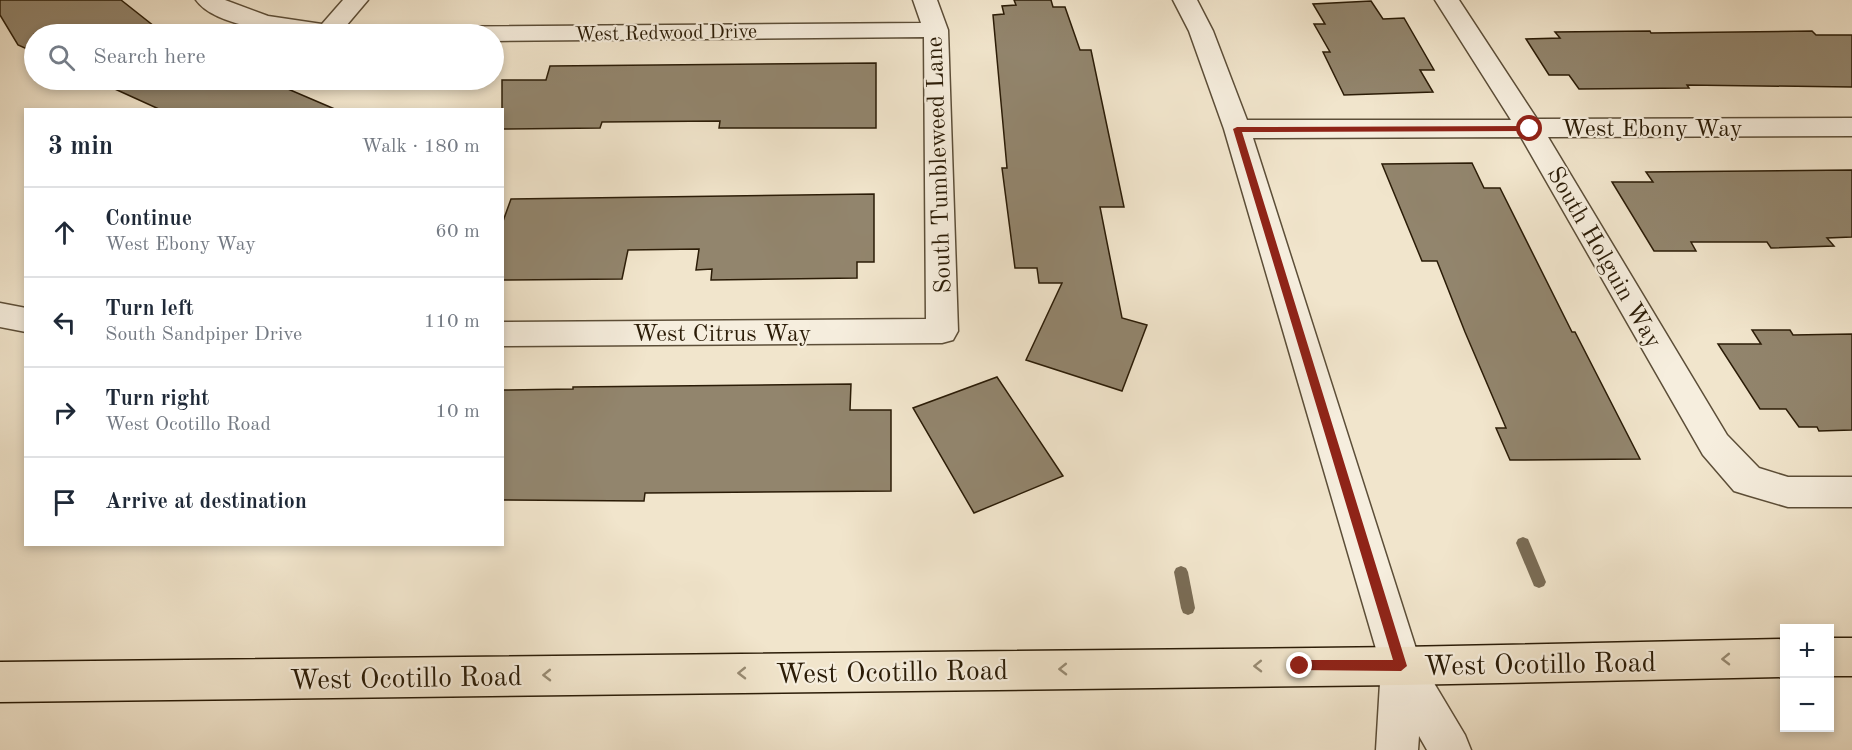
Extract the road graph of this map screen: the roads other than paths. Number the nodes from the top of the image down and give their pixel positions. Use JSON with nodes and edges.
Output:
{"nodes":[{"id":1,"x":208,"y":0,"type":"edge"},
{"id":2,"x":356,"y":0,"type":"edge"},
{"id":3,"x":925,"y":0,"type":"edge"},
{"id":4,"x":1185,"y":0,"type":"edge"},
{"id":5,"x":1447,"y":0,"type":"edge"},
{"id":6,"x":275,"y":24,"type":"edge"},
{"id":7,"x":335,"y":24,"type":"edge"},
{"id":8,"x":936,"y":30,"type":"junction"},
{"id":9,"x":504,"y":33,"type":"edge"},
{"id":10,"x":1852,"y":127,"type":"edge"},
{"id":11,"x":1237,"y":129,"type":"junction"},
{"id":12,"x":1530,"y":129,"type":"junction"},
{"id":13,"x":0,"y":315,"type":"edge"},
{"id":14,"x":24,"y":320,"type":"edge"},
{"id":15,"x":942,"y":332,"type":"joint"},
{"id":16,"x":504,"y":334,"type":"edge"},
{"id":17,"x":1852,"y":492,"type":"edge"},
{"id":18,"x":1834,"y":657,"type":"edge"},
{"id":19,"x":1852,"y":657,"type":"edge"},
{"id":20,"x":1780,"y":658,"type":"edge"},
{"id":21,"x":1401,"y":666,"type":"junction"},
{"id":22,"x":0,"y":681,"type":"edge"},
{"id":23,"x":1397,"y":750,"type":"edge"},
{"id":24,"x":1450,"y":750,"type":"edge"}],
"edges":[{"from":1,"to":6,"type":"street"},
{"from":2,"to":7,"type":"street"},
{"from":3,"to":8,"type":"street","name":"South Tumbleweed Lane"},
{"from":4,"to":11,"type":"street"},
{"from":5,"to":12,"type":"street","name":"South Holguin Way"},
{"from":8,"to":9,"type":"street","name":"West Redwood Drive"},
{"from":8,"to":15,"type":"street","name":"South Tumbleweed Lane"},
{"from":10,"to":12,"type":"street","name":"West Ebony Way"},
{"from":11,"to":12,"type":"street","name":"West Ebony Way"},
{"from":11,"to":21,"type":"street"},
{"from":12,"to":17,"type":"street","name":"South Holguin Way"},
{"from":13,"to":14,"type":"street"},
{"from":15,"to":16,"type":"street","name":"West Citrus Way"},
{"from":18,"to":19,"type":"main road"},
{"from":20,"to":21,"type":"main road","name":"West Ocotillo Road","one_way":true},
{"from":21,"to":22,"type":"main road","name":"West Ocotillo Road","one_way":true},
{"from":21,"to":23,"type":"street"},
{"from":21,"to":24,"type":"street"}]}
